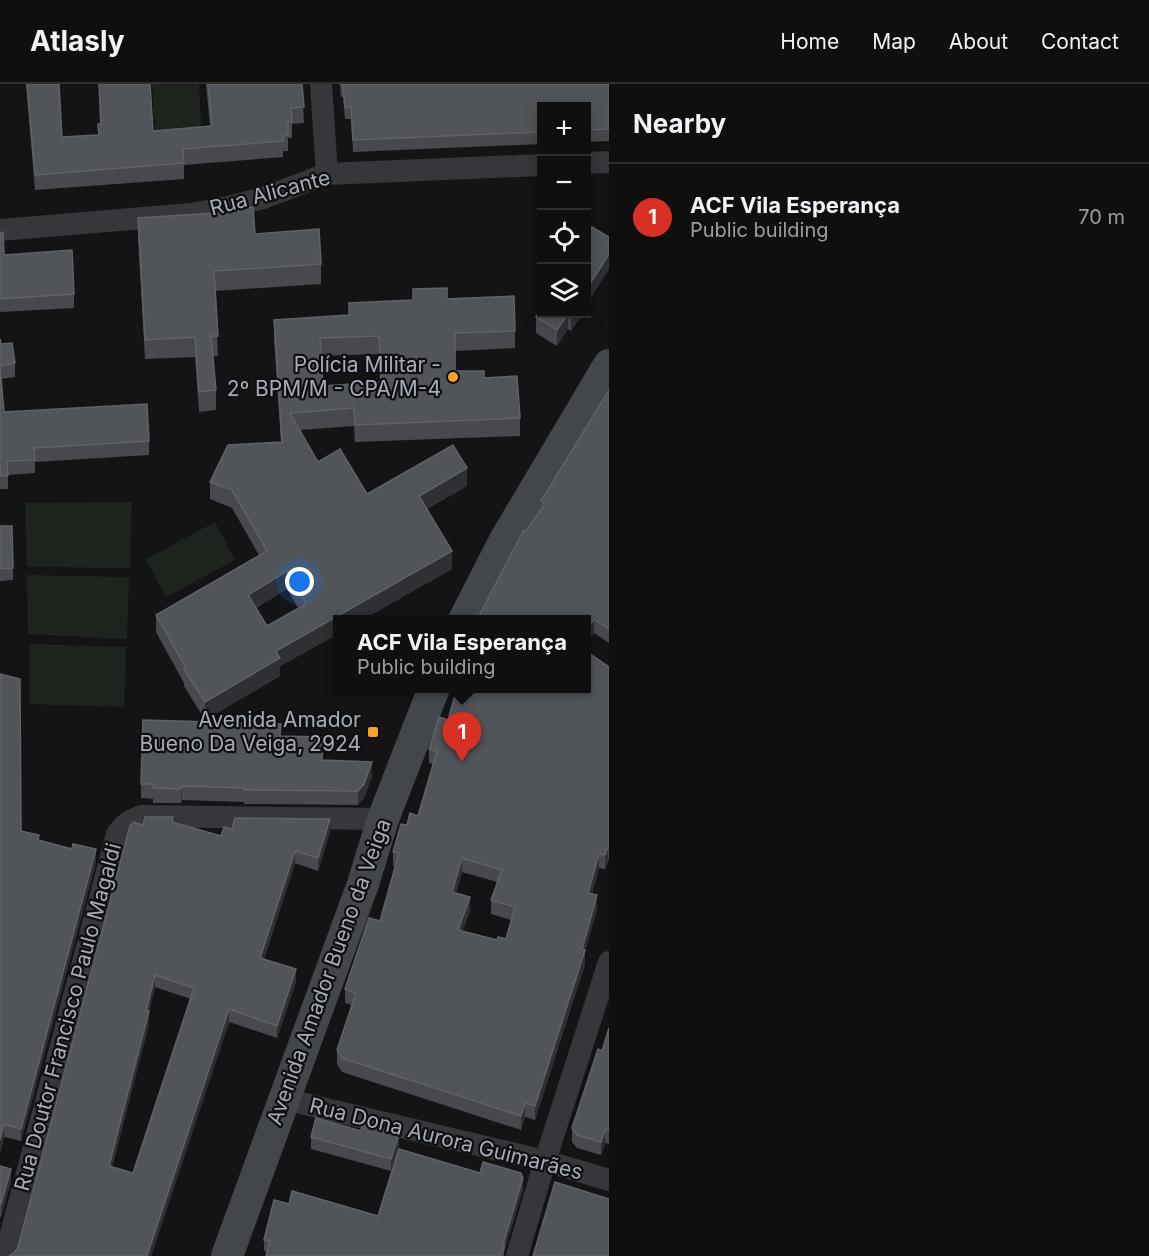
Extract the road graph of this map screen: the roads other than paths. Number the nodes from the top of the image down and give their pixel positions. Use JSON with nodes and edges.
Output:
{"nodes":[{"id":1,"x":321,"y":84,"type":"edge"},
{"id":2,"x":609,"y":162,"type":"edge"},
{"id":3,"x":591,"y":163,"type":"edge"},
{"id":4,"x":537,"y":165,"type":"edge"},
{"id":5,"x":327,"y":174,"type":"junction"},
{"id":6,"x":0,"y":230,"type":"edge"},
{"id":7,"x":609,"y":365,"type":"edge"},
{"id":8,"x":467,"y":615,"type":"edge"},
{"id":9,"x":432,"y":693,"type":"edge"},
{"id":10,"x":384,"y":819,"type":"junction"},
{"id":11,"x":609,"y":962,"type":"edge"},
{"id":12,"x":284,"y":1099,"type":"junction"},
{"id":13,"x":545,"y":1161,"type":"junction"},
{"id":14,"x":609,"y":1180,"type":"edge"},
{"id":15,"x":5,"y":1256,"type":"edge"},
{"id":16,"x":228,"y":1256,"type":"edge"},
{"id":17,"x":517,"y":1256,"type":"edge"}],
"edges":[{"from":1,"to":5,"type":"street"},
{"from":2,"to":3,"type":"street"},
{"from":4,"to":5,"type":"street","name":"Rua Alicante"},
{"from":5,"to":6,"type":"street","name":"Rua Alicante"},
{"from":7,"to":8,"type":"main road"},
{"from":9,"to":10,"type":"main road","name":"Avenida Amador Bueno da Veiga"},
{"from":10,"to":12,"type":"main road","name":"Avenida Amador Bueno da Veiga"},
{"from":10,"to":15,"type":"street","name":"Rua Doutor Francisco Paulo Magaldi"},
{"from":11,"to":13,"type":"street"},
{"from":12,"to":13,"type":"street","name":"Rua Dona Aurora Guimarães"},
{"from":12,"to":16,"type":"main road","name":"Avenida Amador Bueno da Veiga"},
{"from":13,"to":14,"type":"street","name":"Rua Dona Aurora Guimarães"},
{"from":13,"to":17,"type":"street"}]}
